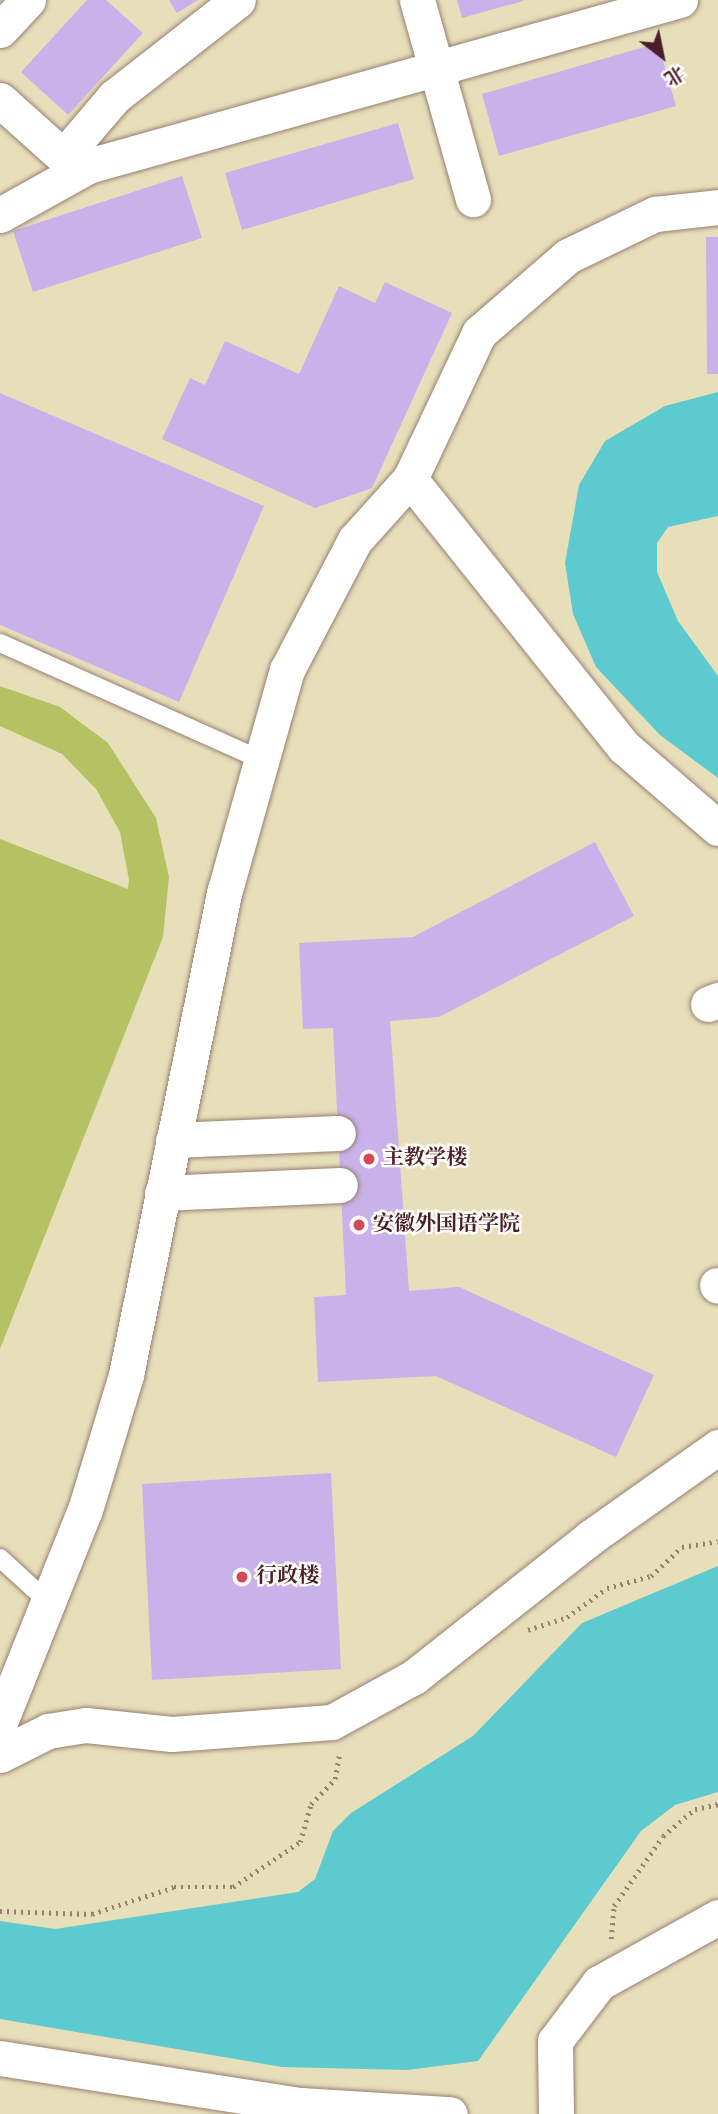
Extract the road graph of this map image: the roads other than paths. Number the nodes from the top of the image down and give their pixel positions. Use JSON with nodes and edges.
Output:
{"nodes":[{"id":1,"x":27,"y":0,"type":"edge"},
{"id":2,"x":238,"y":0,"type":"edge"},
{"id":3,"x":417,"y":0,"type":"edge"},
{"id":4,"x":680,"y":0,"type":"edge"},
{"id":5,"x":0,"y":30,"type":"edge"},
{"id":6,"x":436,"y":68,"type":"junction"},
{"id":7,"x":0,"y":100,"type":"edge"},
{"id":8,"x":71,"y":164,"type":"junction"},
{"id":9,"x":473,"y":199,"type":"dead end"},
{"id":10,"x":718,"y":207,"type":"edge"},
{"id":11,"x":0,"y":215,"type":"edge"},
{"id":12,"x":410,"y":479,"type":"junction"},
{"id":13,"x":0,"y":643,"type":"edge"},
{"id":14,"x":262,"y":760,"type":"junction"},
{"id":15,"x":718,"y":828,"type":"edge"},
{"id":16,"x":338,"y":1133,"type":"dead end"},
{"id":17,"x":173,"y":1140,"type":"junction"},
{"id":18,"x":341,"y":1185,"type":"dead end"},
{"id":19,"x":162,"y":1193,"type":"junction"},
{"id":20,"x":718,"y":1447,"type":"edge"},
{"id":21,"x":0,"y":1558,"type":"edge"},
{"id":22,"x":48,"y":1602,"type":"junction"},
{"id":23,"x":0,"y":1722,"type":"edge"},
{"id":24,"x":0,"y":1755,"type":"edge"},
{"id":25,"x":718,"y":1917,"type":"edge"},
{"id":26,"x":0,"y":2058,"type":"edge"},
{"id":27,"x":450,"y":2114,"type":"edge"},
{"id":28,"x":556,"y":2114,"type":"edge"}],
"edges":[{"from":1,"to":5,"type":"street"},
{"from":2,"to":8,"type":"street"},
{"from":3,"to":6,"type":"street"},
{"from":4,"to":6,"type":"street"},
{"from":6,"to":8,"type":"street"},
{"from":6,"to":9,"type":"street"},
{"from":7,"to":8,"type":"street"},
{"from":8,"to":11,"type":"street"},
{"from":10,"to":12,"type":"street"},
{"from":12,"to":14,"type":"street"},
{"from":12,"to":15,"type":"street"},
{"from":13,"to":14,"type":"lane"},
{"from":14,"to":17,"type":"street"},
{"from":16,"to":17,"type":"street"},
{"from":17,"to":19,"type":"street"},
{"from":18,"to":19,"type":"street"},
{"from":19,"to":22,"type":"street"},
{"from":20,"to":24,"type":"street"},
{"from":21,"to":22,"type":"lane"},
{"from":22,"to":23,"type":"street"},
{"from":25,"to":28,"type":"street"},
{"from":26,"to":27,"type":"street"}]}
